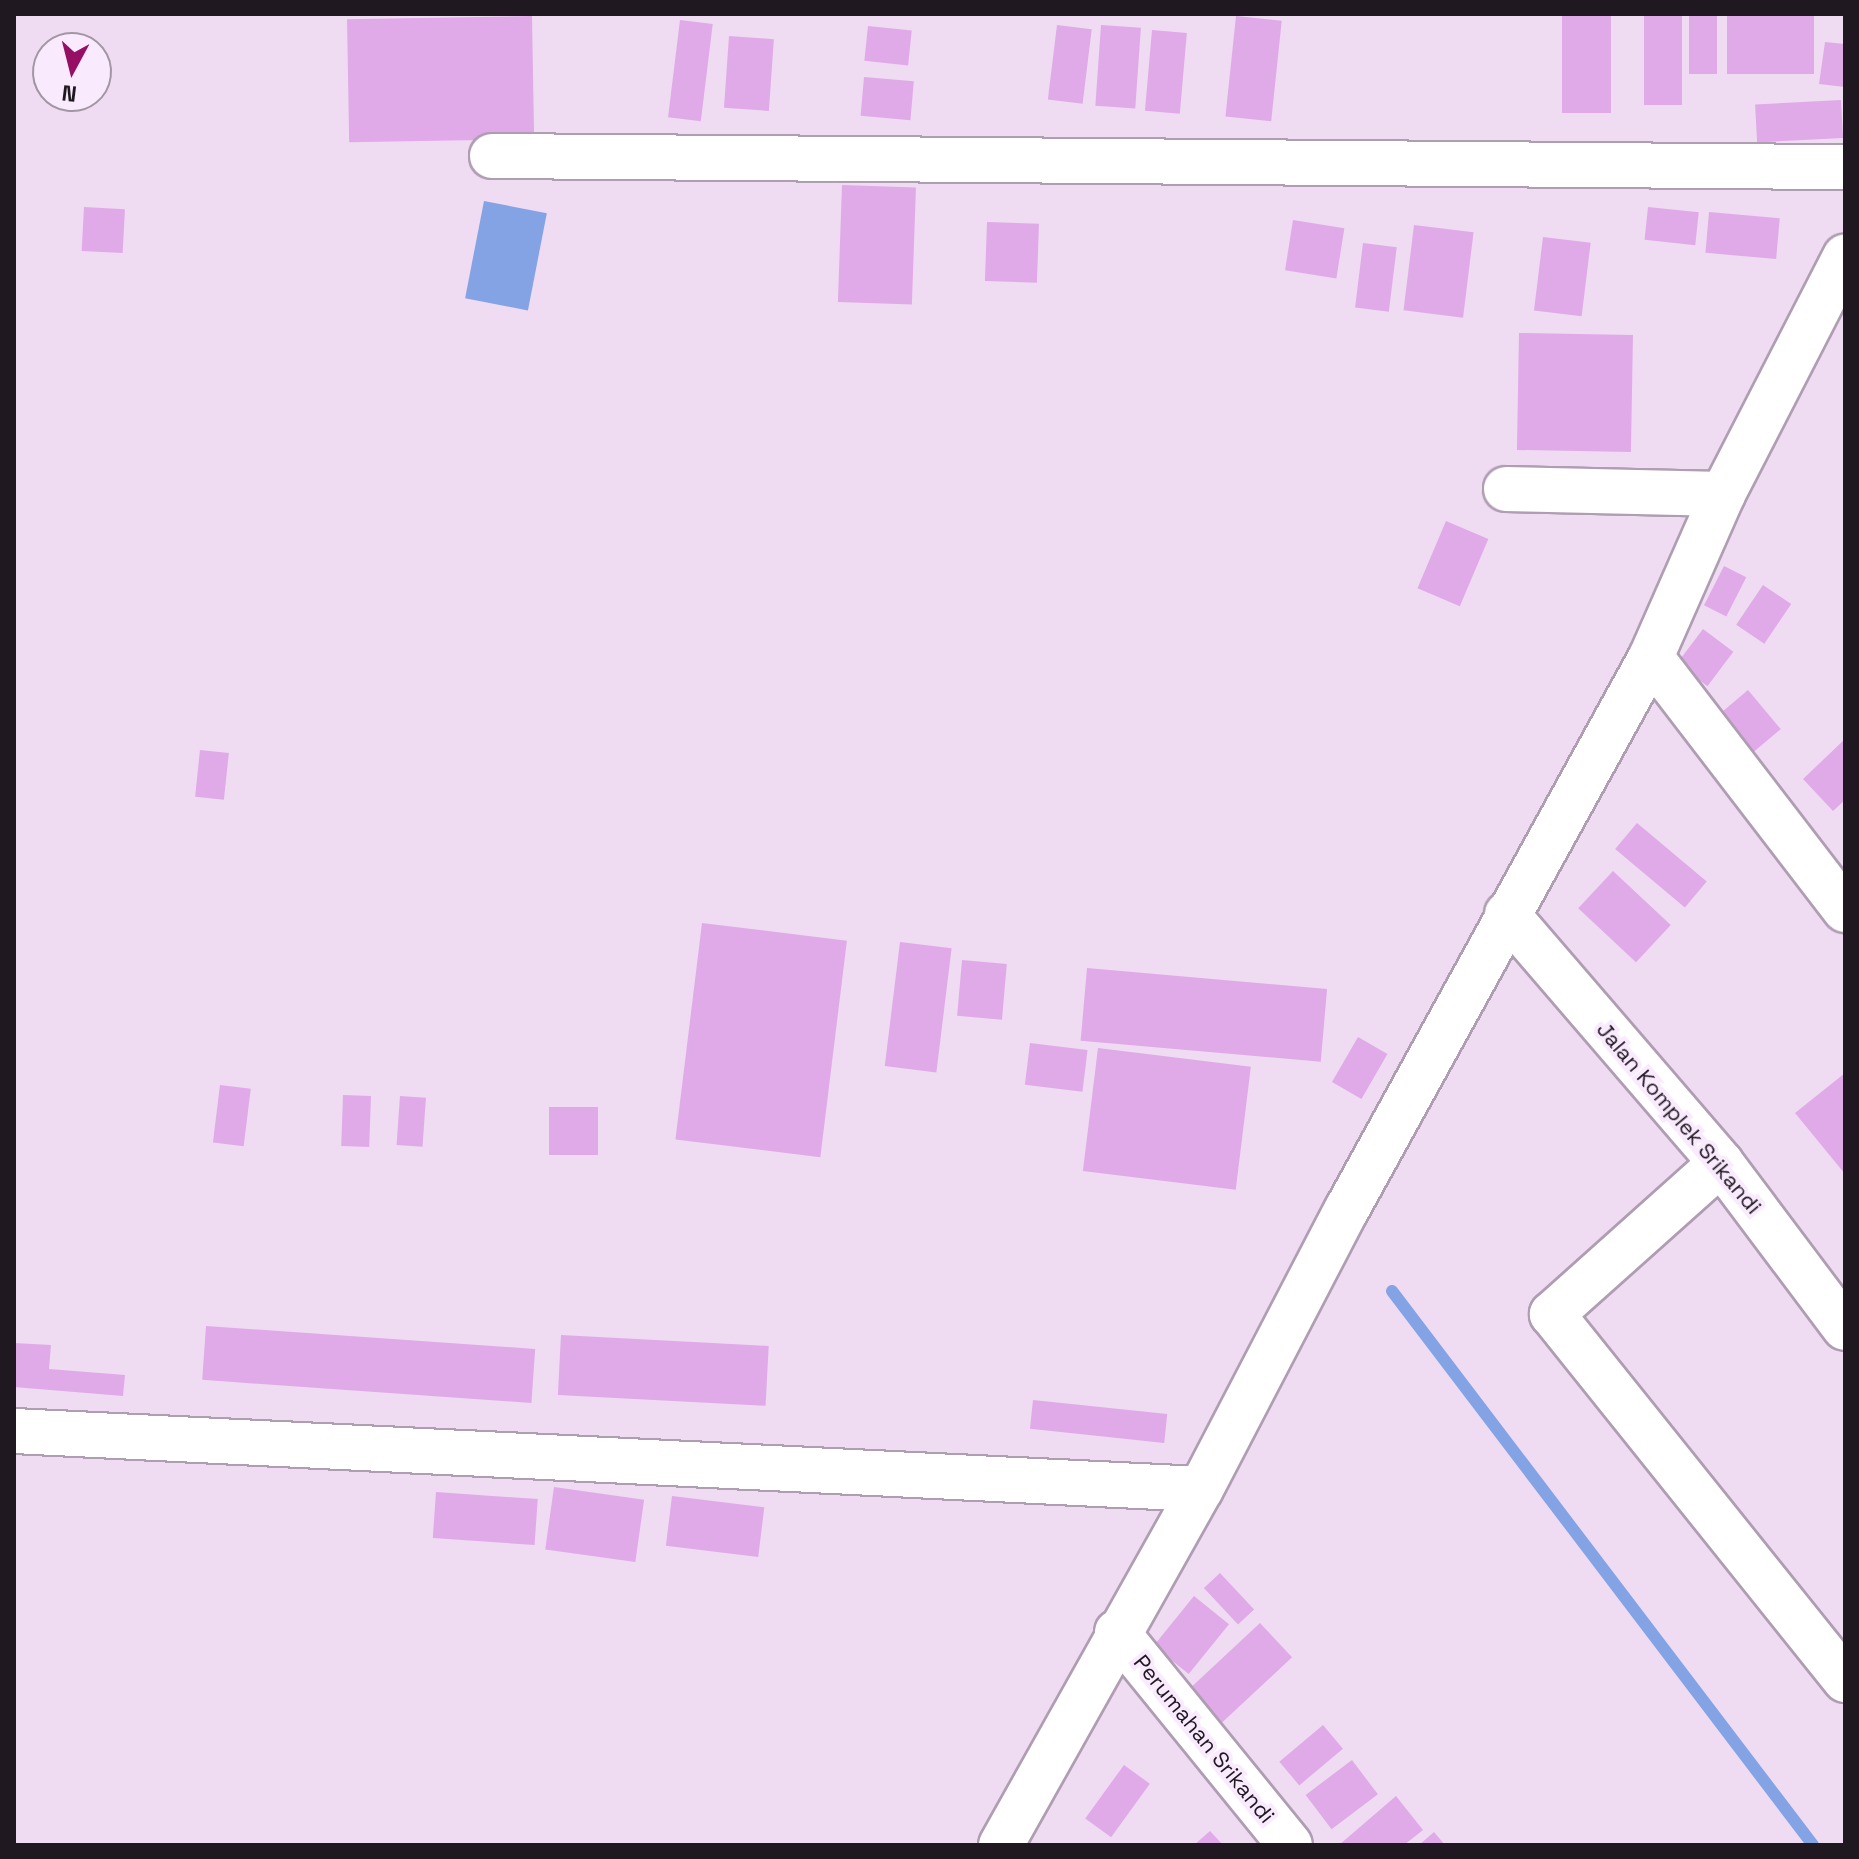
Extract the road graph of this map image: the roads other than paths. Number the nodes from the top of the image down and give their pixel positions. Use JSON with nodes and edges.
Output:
{"nodes":[{"id":1,"x":492,"y":156,"type":"dead end"},
{"id":2,"x":1845,"y":167,"type":"edge"},
{"id":3,"x":1845,"y":257,"type":"edge"},
{"id":4,"x":1506,"y":489,"type":"dead end"},
{"id":5,"x":1723,"y":494,"type":"junction"},
{"id":6,"x":1651,"y":657,"type":"junction"},
{"id":7,"x":1845,"y":910,"type":"edge"},
{"id":8,"x":1507,"y":914,"type":"junction"},
{"id":9,"x":1721,"y":1163,"type":"junction"},
{"id":10,"x":1845,"y":1328,"type":"edge"},
{"id":11,"x":14,"y":1431,"type":"edge"},
{"id":12,"x":1201,"y":1489,"type":"junction"},
{"id":13,"x":1117,"y":1632,"type":"junction"},
{"id":14,"x":1845,"y":1680,"type":"edge"},
{"id":15,"x":1001,"y":1845,"type":"edge"},
{"id":16,"x":1290,"y":1845,"type":"edge"}],
"edges":[{"from":1,"to":2,"type":"street"},
{"from":3,"to":5,"type":"street"},
{"from":4,"to":5,"type":"street"},
{"from":5,"to":6,"type":"street"},
{"from":6,"to":7,"type":"street"},
{"from":6,"to":8,"type":"street"},
{"from":8,"to":9,"type":"street","name":"Jalan Komplek Srikandi"},
{"from":8,"to":12,"type":"street"},
{"from":9,"to":10,"type":"street","name":"Jalan Komplek Srikandi"},
{"from":9,"to":14,"type":"street"},
{"from":11,"to":12,"type":"street"},
{"from":12,"to":13,"type":"street"},
{"from":13,"to":15,"type":"street"},
{"from":13,"to":16,"type":"street","name":"Perumahan Srikandi"}]}
